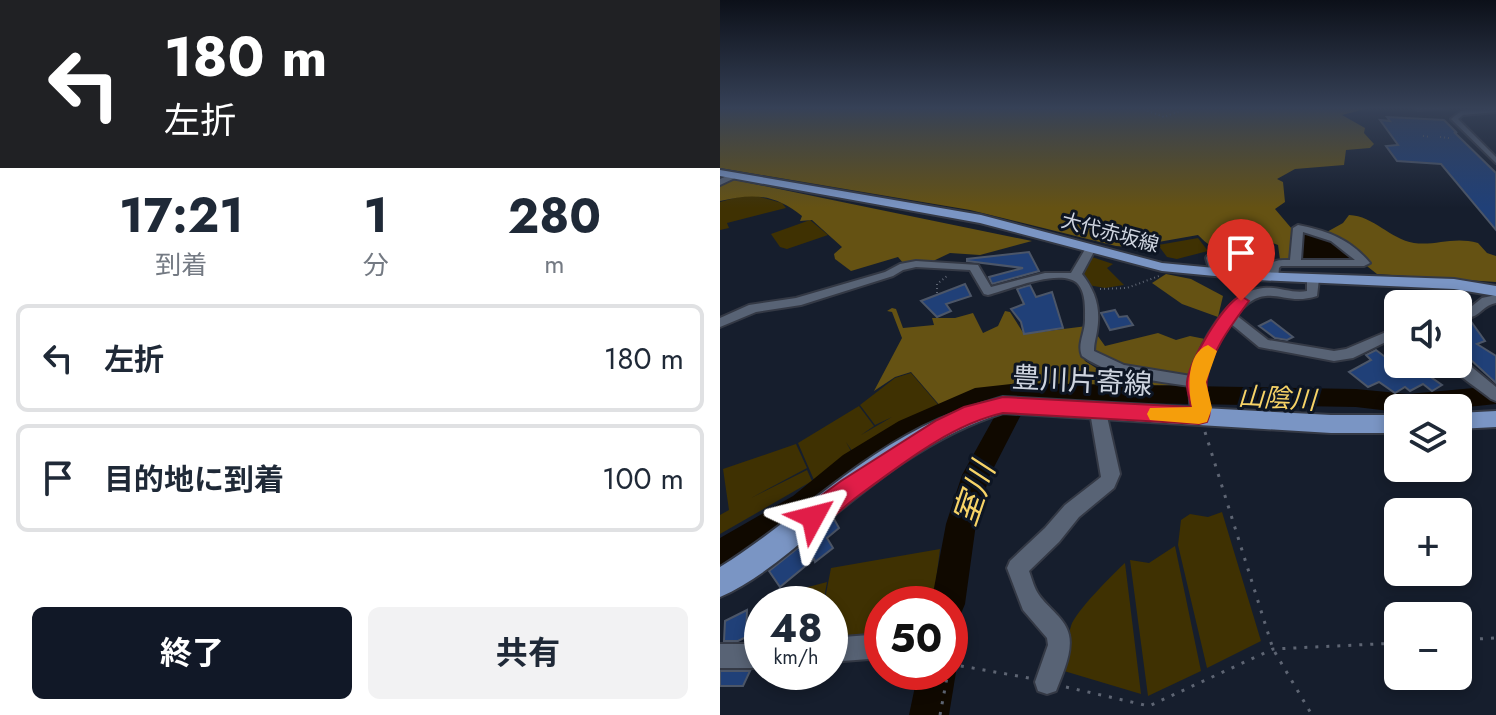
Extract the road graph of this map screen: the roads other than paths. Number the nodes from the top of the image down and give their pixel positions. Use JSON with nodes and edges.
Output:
{"nodes":[{"id":1,"x":1476,"y":141,"type":"edge"},
{"id":2,"x":1496,"y":161,"type":"edge"},
{"id":3,"x":727,"y":174,"type":"edge"},
{"id":4,"x":720,"y":182,"type":"edge"},
{"id":5,"x":1242,"y":244,"type":"dead end"},
{"id":6,"x":1091,"y":248,"type":"junction"},
{"id":7,"x":1295,"y":263,"type":"junction"},
{"id":8,"x":1215,"y":273,"type":"junction"},
{"id":9,"x":1274,"y":277,"type":"junction"},
{"id":10,"x":1313,"y":279,"type":"junction"},
{"id":11,"x":1083,"y":284,"type":"junction"},
{"id":12,"x":1496,"y":291,"type":"edge"},
{"id":13,"x":1496,"y":299,"type":"edge"},
{"id":14,"x":1472,"y":313,"type":"edge"},
{"id":15,"x":1228,"y":315,"type":"junction"},
{"id":16,"x":720,"y":323,"type":"edge"},
{"id":17,"x":1384,"y":338,"type":"edge"},
{"id":18,"x":1472,"y":377,"type":"edge"},
{"id":19,"x":1197,"y":384,"type":"junction"},
{"id":20,"x":1496,"y":395,"type":"edge"},
{"id":21,"x":1098,"y":412,"type":"junction"},
{"id":22,"x":1199,"y":416,"type":"junction"},
{"id":23,"x":1496,"y":419,"type":"edge"},
{"id":24,"x":1472,"y":420,"type":"edge"},
{"id":25,"x":1384,"y":424,"type":"edge"},
{"id":26,"x":720,"y":583,"type":"edge"},
{"id":27,"x":720,"y":656,"type":"edge"},
{"id":28,"x":744,"y":656,"type":"edge"},
{"id":29,"x":1047,"y":682,"type":"road end"}],
"edges":[{"from":1,"to":2,"type":"street"},
{"from":3,"to":4,"type":"street"},
{"from":3,"to":6,"type":"main road","name":"大代赤坂線"},
{"from":5,"to":8,"type":"street"},
{"from":6,"to":8,"type":"main road","name":"大代赤坂線"},
{"from":6,"to":11,"type":"street"},
{"from":7,"to":7,"type":"street"},
{"from":7,"to":9,"type":"street"},
{"from":8,"to":9,"type":"main road","name":"大代赤坂線"},
{"from":9,"to":10,"type":"main road","name":"大代赤坂線"},
{"from":10,"to":12,"type":"main road","name":"大代赤坂線"},
{"from":10,"to":15,"type":"street"},
{"from":11,"to":16,"type":"street"},
{"from":11,"to":19,"type":"street"},
{"from":13,"to":14,"type":"street"},
{"from":15,"to":17,"type":"street"},
{"from":15,"to":19,"type":"street"},
{"from":18,"to":20,"type":"street"},
{"from":19,"to":22,"type":"street"},
{"from":21,"to":22,"type":"main road","name":"豊川片寄線"},
{"from":21,"to":26,"type":"main road","name":"豊川片寄線"},
{"from":21,"to":29,"type":"street"},
{"from":22,"to":25,"type":"main road","name":"豊川片寄線"},
{"from":23,"to":24,"type":"main road"},
{"from":27,"to":28,"type":"street"}]}
